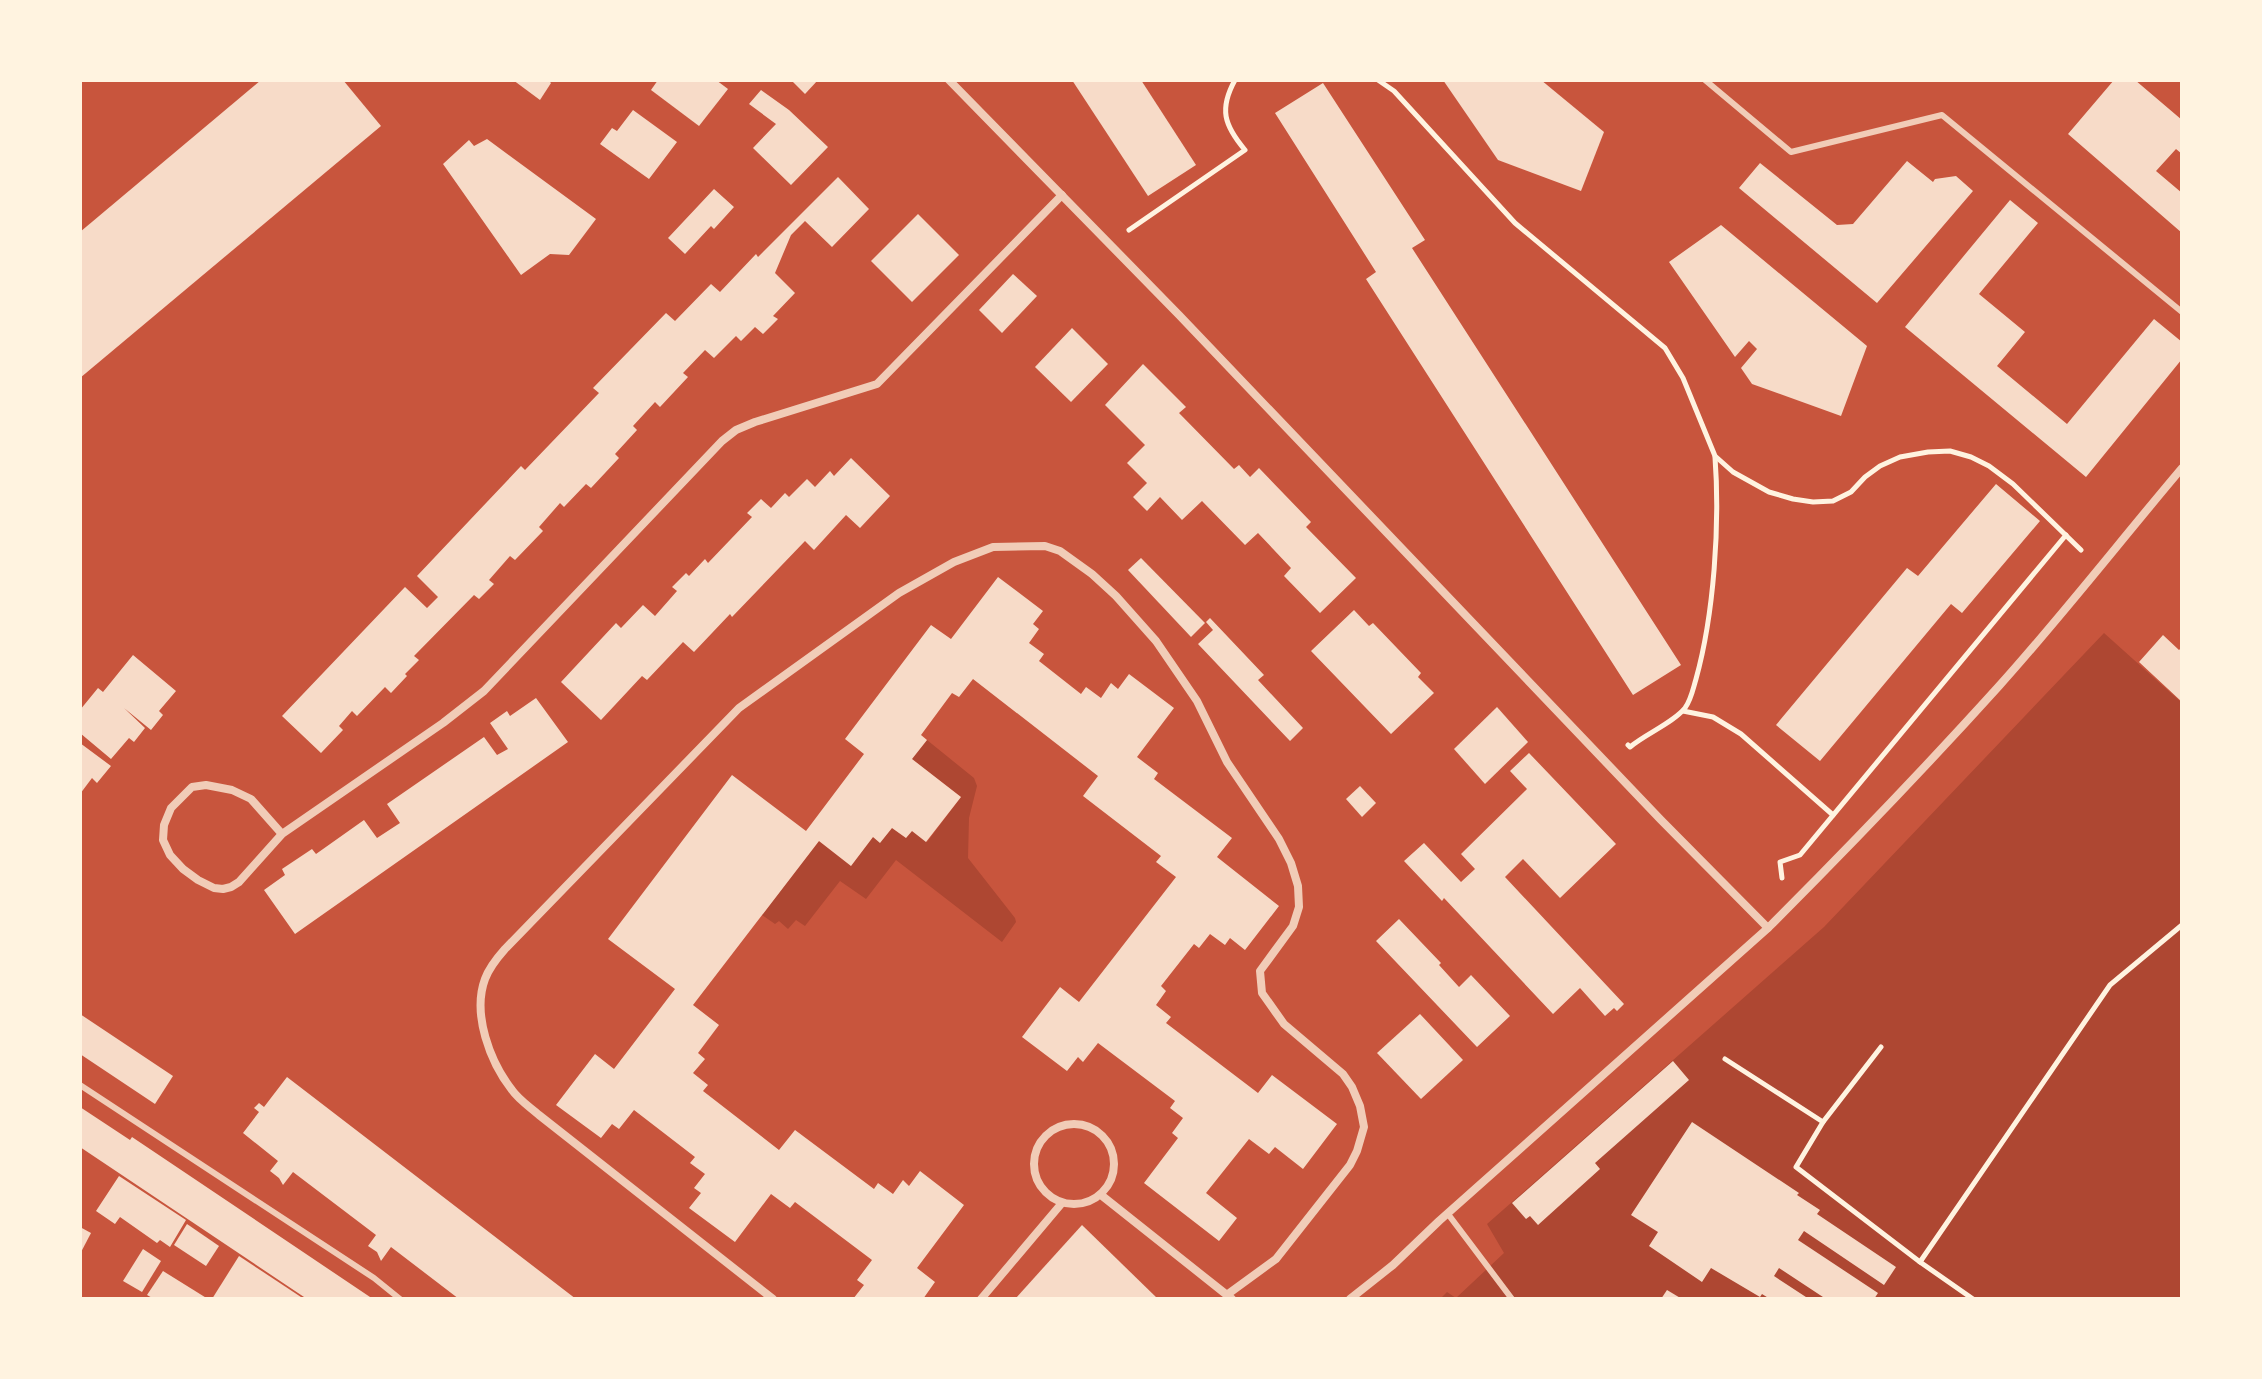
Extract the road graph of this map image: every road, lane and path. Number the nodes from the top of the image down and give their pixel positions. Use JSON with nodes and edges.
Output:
{"nodes":[{"id":1,"x":949,"y":80,"type":"edge"},
{"id":2,"x":1235,"y":80,"type":"edge"},
{"id":3,"x":1378,"y":80,"type":"edge"},
{"id":4,"x":1705,"y":80,"type":"edge"},
{"id":5,"x":1062,"y":195,"type":"junction"},
{"id":6,"x":1114,"y":249,"type":"junction"},
{"id":7,"x":2182,"y":312,"type":"edge"},
{"id":8,"x":1715,"y":456,"type":"junction"},
{"id":9,"x":2182,"y":468,"type":"edge"},
{"id":10,"x":2066,"y":535,"type":"junction"},
{"id":11,"x":2099,"y":567,"type":"junction"},
{"id":12,"x":1683,"y":711,"type":"junction"},
{"id":13,"x":1636,"y":742,"type":"dead end"},
{"id":14,"x":1833,"y":815,"type":"junction"},
{"id":15,"x":282,"y":834,"type":"junction"},
{"id":16,"x":1798,"y":898,"type":"junction"},
{"id":17,"x":2182,"y":925,"type":"edge"},
{"id":18,"x":1768,"y":928,"type":"junction"},
{"id":19,"x":1881,"y":1047,"type":"dead end"},
{"id":20,"x":1725,"y":1059,"type":"dead end"},
{"id":21,"x":80,"y":1085,"type":"edge"},
{"id":22,"x":1823,"y":1122,"type":"junction"},
{"id":23,"x":1101,"y":1195,"type":"junction"},
{"id":24,"x":1062,"y":1203,"type":"junction"},
{"id":25,"x":1448,"y":1214,"type":"junction"},
{"id":26,"x":1920,"y":1262,"type":"junction"},
{"id":27,"x":1230,"y":1296,"type":"edge"},
{"id":28,"x":400,"y":1299,"type":"edge"},
{"id":29,"x":773,"y":1299,"type":"edge"},
{"id":30,"x":981,"y":1299,"type":"edge"},
{"id":31,"x":1350,"y":1299,"type":"edge"},
{"id":32,"x":1512,"y":1299,"type":"edge"},
{"id":33,"x":1973,"y":1299,"type":"edge"}],
"edges":[{"from":1,"to":5,"type":"street"},
{"from":2,"to":6,"type":"path"},
{"from":3,"to":8,"type":"path"},
{"from":4,"to":7,"type":"lane"},
{"from":5,"to":6,"type":"street"},
{"from":5,"to":15,"type":"street"},
{"from":6,"to":18,"type":"street"},
{"from":8,"to":10,"type":"path"},
{"from":8,"to":12,"type":"path"},
{"from":9,"to":11,"type":"street"},
{"from":10,"to":11,"type":"path"},
{"from":10,"to":14,"type":"path"},
{"from":11,"to":16,"type":"street"},
{"from":12,"to":13,"type":"path"},
{"from":12,"to":14,"type":"path"},
{"from":14,"to":16,"type":"path"},
{"from":15,"to":15,"type":"street"},
{"from":16,"to":18,"type":"street"},
{"from":17,"to":26,"type":"path"},
{"from":18,"to":25,"type":"street"},
{"from":19,"to":22,"type":"path"},
{"from":20,"to":22,"type":"path"},
{"from":21,"to":28,"type":"lane"},
{"from":22,"to":26,"type":"path"},
{"from":23,"to":24,"type":"street"},
{"from":23,"to":24,"type":"street"},
{"from":23,"to":27,"type":"street"},
{"from":24,"to":30,"type":"street"},
{"from":25,"to":31,"type":"street"},
{"from":25,"to":32,"type":"lane"},
{"from":26,"to":33,"type":"path"},
{"from":27,"to":29,"type":"street"}]}
